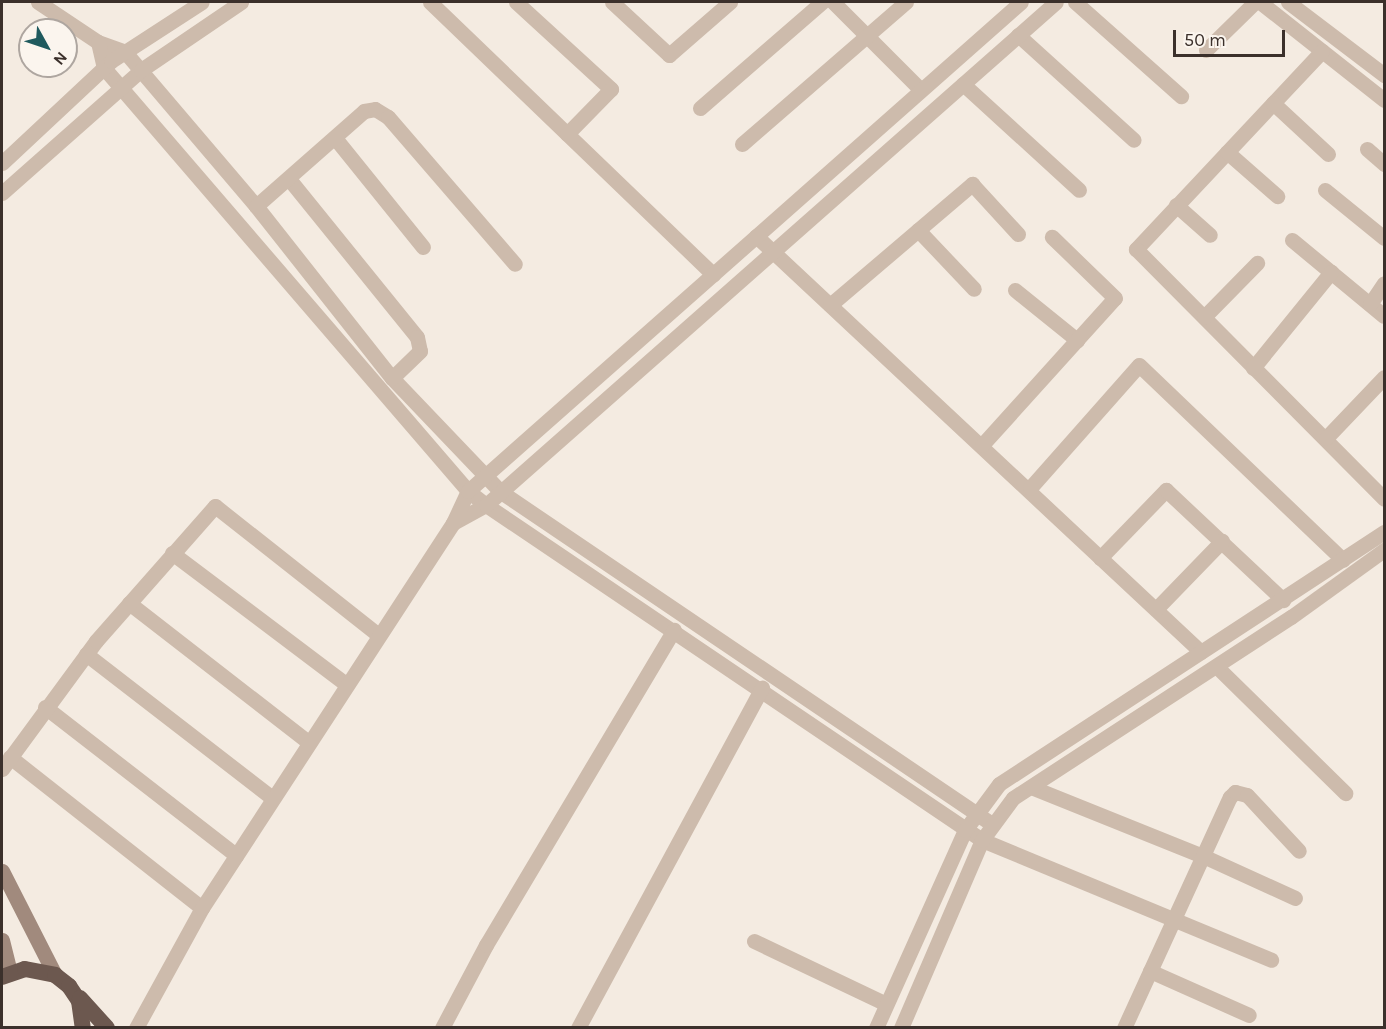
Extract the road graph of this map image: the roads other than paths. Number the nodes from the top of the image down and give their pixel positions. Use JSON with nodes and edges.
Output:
{"nodes":[{"id":1,"x":38,"y":2,"type":"edge"},
{"id":2,"x":202,"y":2,"type":"edge"},
{"id":3,"x":241,"y":2,"type":"edge"},
{"id":4,"x":430,"y":2,"type":"edge"},
{"id":5,"x":516,"y":2,"type":"edge"},
{"id":6,"x":612,"y":2,"type":"edge"},
{"id":7,"x":822,"y":2,"type":"edge"},
{"id":8,"x":833,"y":2,"type":"edge"},
{"id":9,"x":906,"y":2,"type":"edge"},
{"id":10,"x":1022,"y":2,"type":"edge"},
{"id":11,"x":1056,"y":2,"type":"edge"},
{"id":12,"x":1075,"y":2,"type":"edge"},
{"id":13,"x":1255,"y":2,"type":"edge"},
{"id":14,"x":1260,"y":2,"type":"edge"},
{"id":15,"x":1288,"y":2,"type":"edge"},
{"id":16,"x":724,"y":3,"type":"edge"},
{"id":17,"x":1018,"y":35,"type":"junction"},
{"id":18,"x":866,"y":36,"type":"junction"},
{"id":19,"x":98,"y":42,"type":"junction"},
{"id":20,"x":1206,"y":50,"type":"dead end"},
{"id":21,"x":1322,"y":51,"type":"junction"},
{"id":22,"x":125,"y":52,"type":"junction"},
{"id":23,"x":104,"y":68,"type":"junction"},
{"id":24,"x":1382,"y":68,"type":"edge"},
{"id":25,"x":141,"y":70,"type":"junction"},
{"id":26,"x":963,"y":84,"type":"junction"},
{"id":27,"x":121,"y":88,"type":"junction"},
{"id":28,"x":921,"y":90,"type":"junction"},
{"id":29,"x":1181,"y":96,"type":"dead end"},
{"id":30,"x":1384,"y":100,"type":"edge"},
{"id":31,"x":1273,"y":102,"type":"junction"},
{"id":32,"x":700,"y":108,"type":"dead end"},
{"id":33,"x":567,"y":134,"type":"junction"},
{"id":34,"x":335,"y":138,"type":"junction"},
{"id":35,"x":1134,"y":140,"type":"dead end"},
{"id":36,"x":742,"y":144,"type":"dead end"},
{"id":37,"x":1367,"y":149,"type":"dead end"},
{"id":38,"x":1227,"y":152,"type":"junction"},
{"id":39,"x":1328,"y":154,"type":"dead end"},
{"id":40,"x":2,"y":163,"type":"edge"},
{"id":41,"x":1384,"y":164,"type":"edge"},
{"id":42,"x":289,"y":179,"type":"junction"},
{"id":43,"x":1079,"y":190,"type":"dead end"},
{"id":44,"x":1325,"y":190,"type":"dead end"},
{"id":45,"x":2,"y":193,"type":"edge"},
{"id":46,"x":1277,"y":196,"type":"dead end"},
{"id":47,"x":1176,"y":205,"type":"junction"},
{"id":48,"x":256,"y":206,"type":"junction"},
{"id":49,"x":918,"y":230,"type":"junction"},
{"id":50,"x":1018,"y":234,"type":"dead end"},
{"id":51,"x":1210,"y":235,"type":"dead end"},
{"id":52,"x":756,"y":236,"type":"junction"},
{"id":53,"x":1052,"y":237,"type":"dead end"},
{"id":54,"x":1384,"y":238,"type":"edge"},
{"id":55,"x":1292,"y":240,"type":"dead end"},
{"id":56,"x":423,"y":247,"type":"dead end"},
{"id":57,"x":773,"y":252,"type":"junction"},
{"id":58,"x":1257,"y":263,"type":"dead end"},
{"id":59,"x":515,"y":264,"type":"dead end"},
{"id":60,"x":1331,"y":272,"type":"junction"},
{"id":61,"x":713,"y":274,"type":"junction"},
{"id":62,"x":1384,"y":283,"type":"edge"},
{"id":63,"x":974,"y":289,"type":"dead end"},
{"id":64,"x":1015,"y":290,"type":"dead end"},
{"id":65,"x":1370,"y":304,"type":"junction"},
{"id":66,"x":830,"y":305,"type":"junction"},
{"id":67,"x":1384,"y":316,"type":"edge"},
{"id":68,"x":1204,"y":317,"type":"junction"},
{"id":69,"x":1077,"y":340,"type":"junction"},
{"id":70,"x":1253,"y":368,"type":"junction"},
{"id":71,"x":1384,"y":377,"type":"edge"},
{"id":72,"x":392,"y":378,"type":"junction"},
{"id":73,"x":1326,"y":438,"type":"junction"},
{"id":74,"x":982,"y":445,"type":"junction"},
{"id":75,"x":484,"y":476,"type":"junction"},
{"id":76,"x":1030,"y":488,"type":"junction"},
{"id":77,"x":468,"y":491,"type":"junction"},
{"id":78,"x":501,"y":492,"type":"junction"},
{"id":79,"x":1384,"y":499,"type":"edge"},
{"id":80,"x":486,"y":505,"type":"junction"},
{"id":81,"x":453,"y":523,"type":"junction"},
{"id":82,"x":1384,"y":532,"type":"edge"},
{"id":83,"x":1222,"y":542,"type":"junction"},
{"id":84,"x":1384,"y":550,"type":"edge"},
{"id":85,"x":172,"y":553,"type":"junction"},
{"id":86,"x":1100,"y":558,"type":"junction"},
{"id":87,"x":1342,"y":560,"type":"junction"},
{"id":88,"x":654,"y":594,"type":"junction"},
{"id":89,"x":1284,"y":600,"type":"junction"},
{"id":90,"x":129,"y":603,"type":"junction"},
{"id":91,"x":642,"y":608,"type":"junction"},
{"id":92,"x":1156,"y":609,"type":"junction"},
{"id":93,"x":674,"y":630,"type":"junction"},
{"id":94,"x":377,"y":634,"type":"junction"},
{"id":95,"x":1201,"y":652,"type":"junction"},
{"id":96,"x":86,"y":654,"type":"junction"},
{"id":97,"x":1217,"y":667,"type":"junction"},
{"id":98,"x":346,"y":684,"type":"junction"},
{"id":99,"x":762,"y":688,"type":"junction"},
{"id":100,"x":45,"y":706,"type":"junction"},
{"id":101,"x":308,"y":742,"type":"junction"},
{"id":102,"x":6,"y":763,"type":"edge"},
{"id":103,"x":1031,"y":787,"type":"junction"},
{"id":104,"x":1345,"y":793,"type":"dead end"},
{"id":105,"x":272,"y":798,"type":"junction"},
{"id":106,"x":975,"y":814,"type":"junction"},
{"id":107,"x":992,"y":824,"type":"junction"},
{"id":108,"x":965,"y":830,"type":"junction"},
{"id":109,"x":982,"y":840,"type":"junction"},
{"id":110,"x":1299,"y":851,"type":"dead end"},
{"id":111,"x":236,"y":855,"type":"junction"},
{"id":112,"x":1203,"y":856,"type":"junction"},
{"id":113,"x":2,"y":871,"type":"edge"},
{"id":114,"x":1294,"y":898,"type":"dead end"},
{"id":115,"x":202,"y":908,"type":"junction"},
{"id":116,"x":1174,"y":919,"type":"junction"},
{"id":117,"x":2,"y":940,"type":"edge"},
{"id":118,"x":754,"y":941,"type":"dead end"},
{"id":119,"x":1271,"y":960,"type":"dead end"},
{"id":120,"x":1149,"y":971,"type":"junction"},
{"id":121,"x":6,"y":975,"type":"edge"},
{"id":122,"x":55,"y":975,"type":"junction"},
{"id":123,"x":69,"y":986,"type":"junction"},
{"id":124,"x":886,"y":1004,"type":"junction"},
{"id":125,"x":1249,"y":1015,"type":"dead end"},
{"id":126,"x":83,"y":1028,"type":"edge"},
{"id":127,"x":107,"y":1028,"type":"edge"},
{"id":128,"x":136,"y":1028,"type":"edge"},
{"id":129,"x":442,"y":1028,"type":"edge"},
{"id":130,"x":578,"y":1028,"type":"edge"},
{"id":131,"x":876,"y":1028,"type":"edge"},
{"id":132,"x":902,"y":1028,"type":"edge"},
{"id":133,"x":1124,"y":1028,"type":"edge"}],
"edges":[{"from":1,"to":19,"type":"street"},
{"from":2,"to":22,"type":"street"},
{"from":3,"to":25,"type":"street"},
{"from":4,"to":33,"type":"street"},
{"from":5,"to":33,"type":"street"},
{"from":6,"to":16,"type":"street"},
{"from":7,"to":32,"type":"street"},
{"from":8,"to":18,"type":"street"},
{"from":9,"to":18,"type":"street"},
{"from":10,"to":28,"type":"street"},
{"from":11,"to":17,"type":"street"},
{"from":12,"to":29,"type":"street"},
{"from":13,"to":20,"type":"street"},
{"from":14,"to":21,"type":"street"},
{"from":15,"to":24,"type":"street"},
{"from":17,"to":26,"type":"street"},
{"from":17,"to":35,"type":"street"},
{"from":18,"to":28,"type":"street"},
{"from":18,"to":36,"type":"street"},
{"from":19,"to":22,"type":"street"},
{"from":19,"to":23,"type":"street"},
{"from":21,"to":30,"type":"street"},
{"from":21,"to":31,"type":"street"},
{"from":22,"to":23,"type":"street"},
{"from":22,"to":25,"type":"street"},
{"from":23,"to":27,"type":"street"},
{"from":23,"to":40,"type":"street"},
{"from":25,"to":27,"type":"street"},
{"from":25,"to":48,"type":"street"},
{"from":26,"to":43,"type":"street"},
{"from":26,"to":57,"type":"street"},
{"from":27,"to":45,"type":"street"},
{"from":27,"to":77,"type":"street"},
{"from":28,"to":52,"type":"street"},
{"from":31,"to":38,"type":"street"},
{"from":31,"to":39,"type":"street"},
{"from":33,"to":61,"type":"street"},
{"from":34,"to":42,"type":"street"},
{"from":34,"to":56,"type":"street"},
{"from":34,"to":59,"type":"street"},
{"from":37,"to":41,"type":"street"},
{"from":38,"to":46,"type":"street"},
{"from":38,"to":47,"type":"street"},
{"from":42,"to":48,"type":"street"},
{"from":42,"to":72,"type":"street"},
{"from":44,"to":54,"type":"street"},
{"from":47,"to":51,"type":"street"},
{"from":47,"to":68,"type":"street"},
{"from":48,"to":72,"type":"street"},
{"from":49,"to":50,"type":"street"},
{"from":49,"to":63,"type":"street"},
{"from":49,"to":66,"type":"street"},
{"from":52,"to":57,"type":"street"},
{"from":52,"to":61,"type":"street"},
{"from":53,"to":69,"type":"street"},
{"from":55,"to":60,"type":"street"},
{"from":57,"to":66,"type":"street"},
{"from":57,"to":78,"type":"street"},
{"from":58,"to":68,"type":"street"},
{"from":60,"to":65,"type":"street"},
{"from":60,"to":70,"type":"street"},
{"from":61,"to":75,"type":"street"},
{"from":62,"to":65,"type":"street"},
{"from":64,"to":69,"type":"street"},
{"from":65,"to":67,"type":"street"},
{"from":66,"to":74,"type":"street"},
{"from":68,"to":70,"type":"street"},
{"from":69,"to":74,"type":"street"},
{"from":70,"to":73,"type":"street"},
{"from":71,"to":73,"type":"street"},
{"from":72,"to":75,"type":"street"},
{"from":73,"to":79,"type":"street"},
{"from":74,"to":76,"type":"street"},
{"from":75,"to":77,"type":"street"},
{"from":75,"to":78,"type":"street"},
{"from":76,"to":86,"type":"street"},
{"from":76,"to":87,"type":"street"},
{"from":77,"to":80,"type":"street"},
{"from":77,"to":81,"type":"street"},
{"from":78,"to":80,"type":"street"},
{"from":78,"to":88,"type":"street"},
{"from":80,"to":81,"type":"street"},
{"from":80,"to":91,"type":"street"},
{"from":81,"to":94,"type":"street"},
{"from":82,"to":87,"type":"street"},
{"from":83,"to":86,"type":"street"},
{"from":83,"to":89,"type":"street"},
{"from":83,"to":92,"type":"street"},
{"from":84,"to":97,"type":"street"},
{"from":85,"to":90,"type":"street"},
{"from":85,"to":94,"type":"street"},
{"from":85,"to":98,"type":"street"},
{"from":86,"to":92,"type":"street"},
{"from":87,"to":89,"type":"street"},
{"from":88,"to":91,"type":"street"},
{"from":88,"to":106,"type":"street"},
{"from":89,"to":95,"type":"street"},
{"from":90,"to":96,"type":"street"},
{"from":90,"to":101,"type":"street"},
{"from":91,"to":93,"type":"street"},
{"from":92,"to":95,"type":"street"},
{"from":93,"to":99,"type":"street"},
{"from":93,"to":129,"type":"street"},
{"from":94,"to":98,"type":"street"},
{"from":95,"to":106,"type":"street"},
{"from":96,"to":100,"type":"street"},
{"from":96,"to":105,"type":"street"},
{"from":97,"to":103,"type":"street"},
{"from":97,"to":104,"type":"street"},
{"from":98,"to":101,"type":"street"},
{"from":99,"to":108,"type":"street"},
{"from":99,"to":130,"type":"street"},
{"from":100,"to":102,"type":"street"},
{"from":100,"to":111,"type":"street"},
{"from":101,"to":105,"type":"street"},
{"from":102,"to":115,"type":"street"},
{"from":103,"to":107,"type":"street"},
{"from":103,"to":112,"type":"street"},
{"from":105,"to":111,"type":"street"},
{"from":106,"to":107,"type":"street"},
{"from":106,"to":108,"type":"street"},
{"from":107,"to":109,"type":"street"},
{"from":108,"to":109,"type":"street"},
{"from":108,"to":124,"type":"street"},
{"from":109,"to":116,"type":"street"},
{"from":109,"to":132,"type":"street"},
{"from":110,"to":112,"type":"street"},
{"from":111,"to":115,"type":"street"},
{"from":112,"to":114,"type":"street"},
{"from":112,"to":116,"type":"street"},
{"from":113,"to":122,"type":"main road"},
{"from":115,"to":128,"type":"street"},
{"from":116,"to":119,"type":"street"},
{"from":116,"to":120,"type":"street"},
{"from":117,"to":121,"type":"main road"},
{"from":118,"to":124,"type":"street"},
{"from":120,"to":125,"type":"street"},
{"from":120,"to":133,"type":"street"},
{"from":121,"to":122,"type":"highway"},
{"from":122,"to":123,"type":"highway"},
{"from":123,"to":126,"type":"highway"},
{"from":123,"to":127,"type":"highway"},
{"from":124,"to":131,"type":"street"}]}
